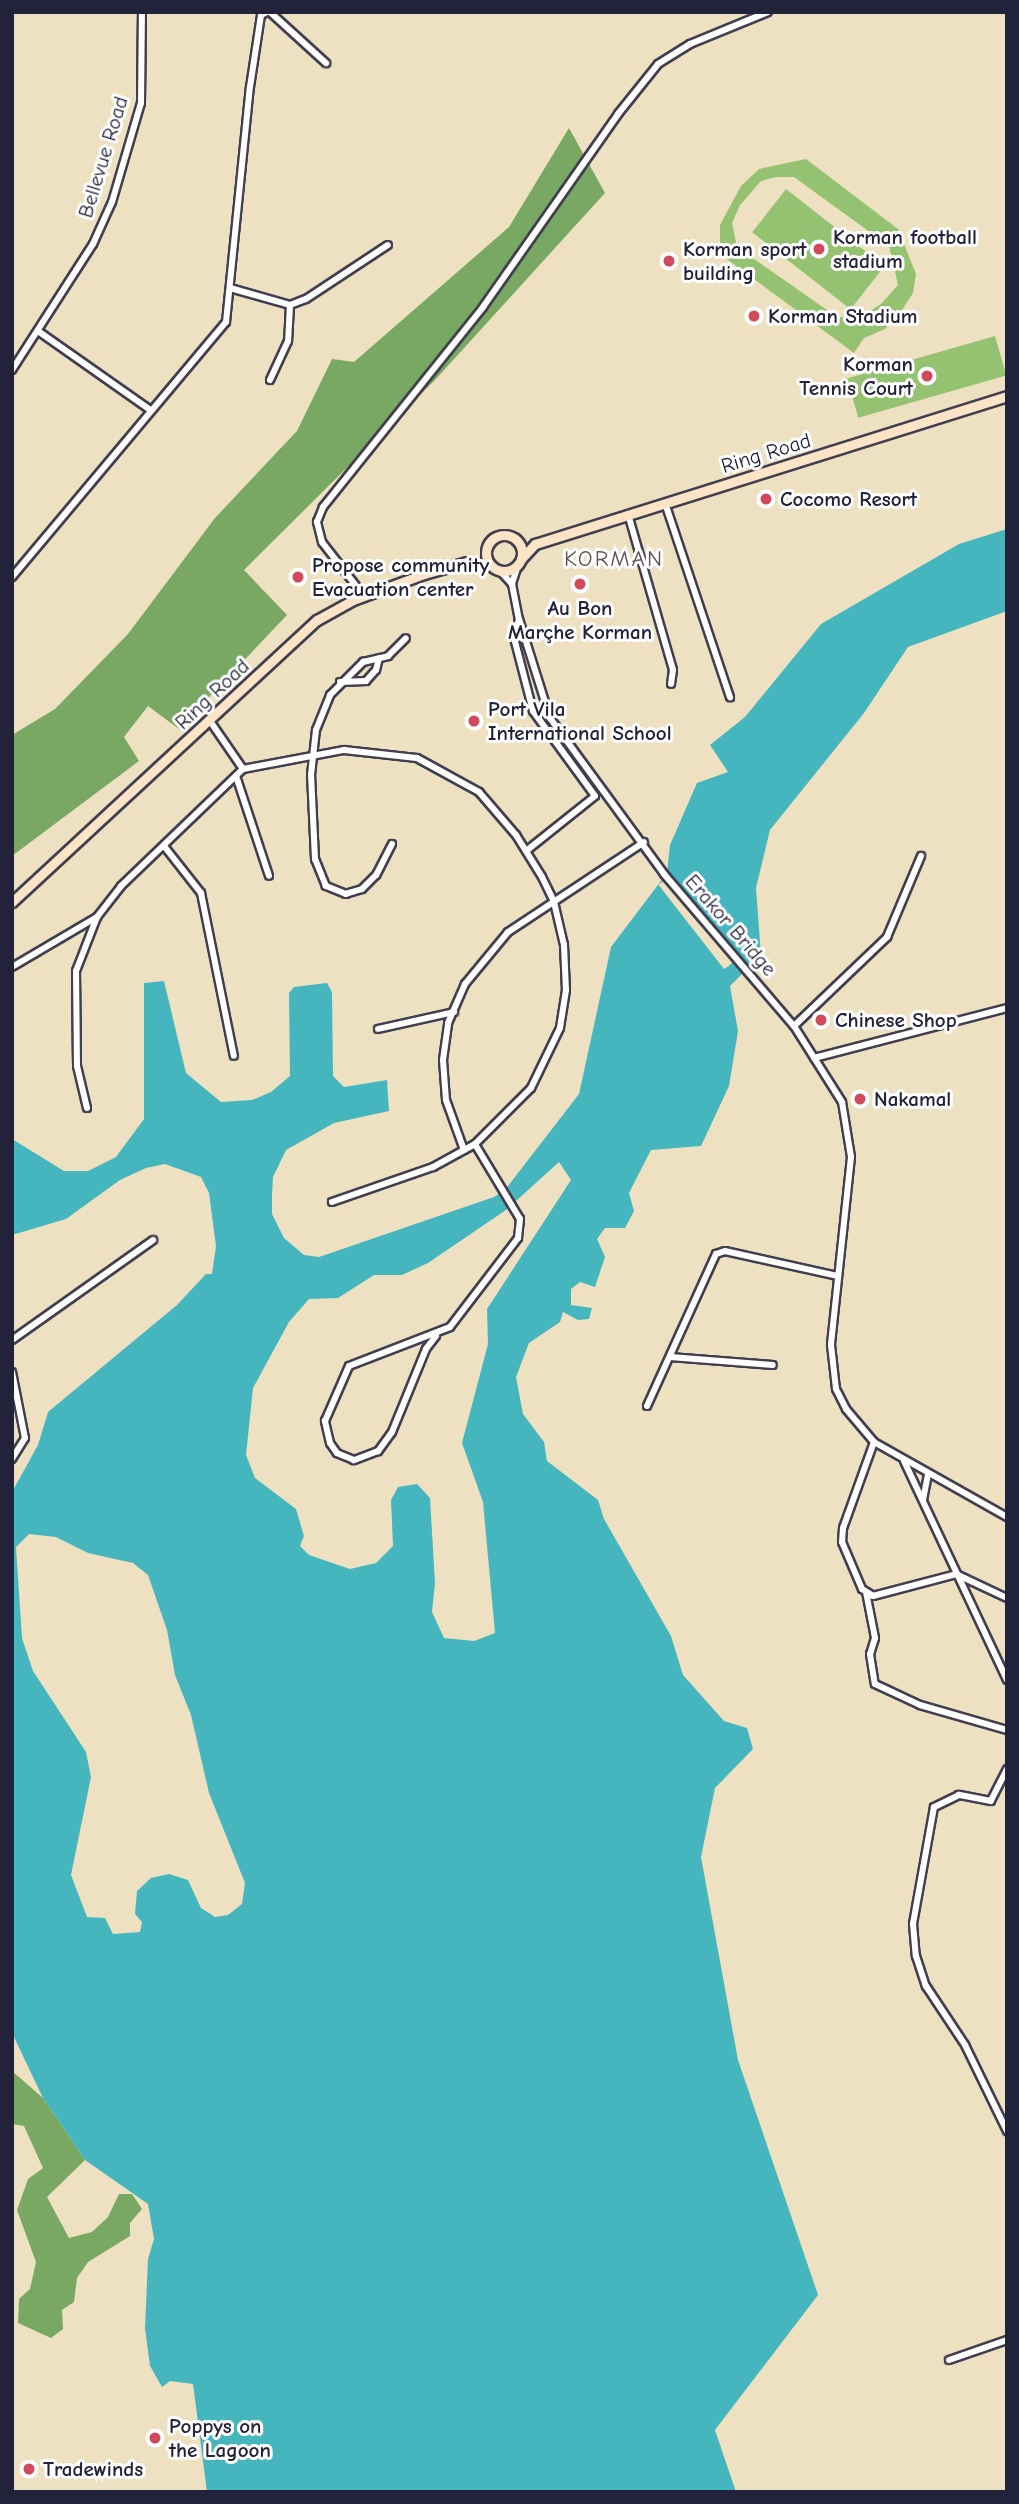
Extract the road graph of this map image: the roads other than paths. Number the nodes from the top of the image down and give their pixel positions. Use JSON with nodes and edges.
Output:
{"nodes":[{"id":1,"x":142,"y":12,"type":"edge"},
{"id":2,"x":269,"y":12,"type":"edge"},
{"id":3,"x":768,"y":12,"type":"edge"},
{"id":4,"x":326,"y":63,"type":"dead end"},
{"id":5,"x":388,"y":244,"type":"dead end"},
{"id":6,"x":230,"y":288,"type":"junction"},
{"id":7,"x":290,"y":305,"type":"junction"},
{"id":8,"x":38,"y":331,"type":"junction"},
{"id":9,"x":12,"y":370,"type":"edge"},
{"id":10,"x":270,"y":380,"type":"dead end"},
{"id":11,"x":1007,"y":396,"type":"edge"},
{"id":12,"x":149,"y":409,"type":"junction"},
{"id":13,"x":665,"y":503,"type":"junction"},
{"id":14,"x":628,"y":514,"type":"junction"},
{"id":15,"x":516,"y":539,"type":"junction"},
{"id":16,"x":535,"y":544,"type":"junction"},
{"id":17,"x":486,"y":548,"type":"junction"},
{"id":18,"x":467,"y":562,"type":"junction"},
{"id":19,"x":519,"y":562,"type":"junction"},
{"id":20,"x":489,"y":564,"type":"junction"},
{"id":21,"x":500,"y":571,"type":"junction"},
{"id":22,"x":12,"y":578,"type":"edge"},
{"id":23,"x":512,"y":584,"type":"junction"},
{"id":24,"x":363,"y":596,"type":"junction"},
{"id":25,"x":519,"y":619,"type":"junction"},
{"id":26,"x":406,"y":638,"type":"dead end"},
{"id":27,"x":379,"y":658,"type":"junction"},
{"id":28,"x":340,"y":682,"type":"junction"},
{"id":29,"x":671,"y":684,"type":"dead end"},
{"id":30,"x":540,"y":692,"type":"junction"},
{"id":31,"x":529,"y":695,"type":"junction"},
{"id":32,"x":730,"y":697,"type":"dead end"},
{"id":33,"x":552,"y":720,"type":"junction"},
{"id":34,"x":210,"y":721,"type":"junction"},
{"id":35,"x":540,"y":726,"type":"junction"},
{"id":36,"x":565,"y":737,"type":"junction"},
{"id":37,"x":555,"y":746,"type":"junction"},
{"id":38,"x":577,"y":753,"type":"junction"},
{"id":39,"x":316,"y":757,"type":"junction"},
{"id":40,"x":570,"y":764,"type":"junction"},
{"id":41,"x":243,"y":769,"type":"junction"},
{"id":42,"x":236,"y":776,"type":"junction"},
{"id":43,"x":599,"y":783,"type":"junction"},
{"id":44,"x":589,"y":789,"type":"junction"},
{"id":45,"x":643,"y":842,"type":"junction"},
{"id":46,"x":392,"y":844,"type":"dead end"},
{"id":47,"x":164,"y":846,"type":"junction"},
{"id":48,"x":526,"y":851,"type":"junction"},
{"id":49,"x":921,"y":856,"type":"dead end"},
{"id":50,"x":269,"y":876,"type":"dead end"},
{"id":51,"x":12,"y":902,"type":"edge"},
{"id":52,"x":554,"y":902,"type":"junction"},
{"id":53,"x":97,"y":917,"type":"junction"},
{"id":54,"x":12,"y":967,"type":"edge"},
{"id":55,"x":1007,"y":1007,"type":"edge"},
{"id":56,"x":454,"y":1012,"type":"junction"},
{"id":57,"x":794,"y":1026,"type":"junction"},
{"id":58,"x":378,"y":1029,"type":"dead end"},
{"id":59,"x":234,"y":1056,"type":"dead end"},
{"id":60,"x":814,"y":1058,"type":"junction"},
{"id":61,"x":87,"y":1108,"type":"dead end"},
{"id":62,"x":475,"y":1144,"type":"junction"},
{"id":63,"x":464,"y":1150,"type":"junction"},
{"id":64,"x":332,"y":1202,"type":"dead end"},
{"id":65,"x":153,"y":1240,"type":"dead end"},
{"id":66,"x":838,"y":1276,"type":"junction"},
{"id":67,"x":436,"y":1336,"type":"junction"},
{"id":68,"x":12,"y":1340,"type":"edge"},
{"id":69,"x":670,"y":1357,"type":"junction"},
{"id":70,"x":773,"y":1364,"type":"dead end"},
{"id":71,"x":12,"y":1372,"type":"edge"},
{"id":72,"x":647,"y":1406,"type":"dead end"},
{"id":73,"x":874,"y":1441,"type":"junction"},
{"id":74,"x":12,"y":1459,"type":"edge"},
{"id":75,"x":903,"y":1460,"type":"junction"},
{"id":76,"x":928,"y":1475,"type":"junction"},
{"id":77,"x":923,"y":1501,"type":"junction"},
{"id":78,"x":1007,"y":1517,"type":"edge"},
{"id":79,"x":852,"y":1533,"type":"dead end"},
{"id":80,"x":842,"y":1535,"type":"junction"},
{"id":81,"x":956,"y":1574,"type":"junction"},
{"id":82,"x":866,"y":1592,"type":"junction"},
{"id":83,"x":1007,"y":1598,"type":"edge"},
{"id":84,"x":1007,"y":1680,"type":"edge"},
{"id":85,"x":1007,"y":1730,"type":"edge"},
{"id":86,"x":1007,"y":1769,"type":"edge"},
{"id":87,"x":1007,"y":2131,"type":"edge"},
{"id":88,"x":1007,"y":2340,"type":"edge"},
{"id":89,"x":949,"y":2360,"type":"dead end"}],
"edges":[{"from":1,"to":8,"type":"street","name":"Bellevue Road"},
{"from":2,"to":4,"type":"street"},
{"from":2,"to":6,"type":"street"},
{"from":3,"to":24,"type":"street"},
{"from":5,"to":7,"type":"street"},
{"from":6,"to":7,"type":"street"},
{"from":6,"to":12,"type":"street"},
{"from":7,"to":10,"type":"street"},
{"from":8,"to":9,"type":"street","name":"Bellevue Road"},
{"from":8,"to":12,"type":"street"},
{"from":11,"to":13,"type":"main road","name":"Ring Road"},
{"from":12,"to":22,"type":"street"},
{"from":13,"to":14,"type":"main road","name":"Ring Road"},
{"from":13,"to":32,"type":"street"},
{"from":14,"to":16,"type":"main road","name":"Ring Road"},
{"from":14,"to":29,"type":"street"},
{"from":15,"to":16,"type":"main road"},
{"from":15,"to":17,"type":"main road"},
{"from":15,"to":19,"type":"main road"},
{"from":16,"to":19,"type":"main road","name":"Ring Road"},
{"from":17,"to":18,"type":"main road","name":"Ring Road"},
{"from":17,"to":20,"type":"main road"},
{"from":18,"to":20,"type":"main road","name":"Ring Road"},
{"from":18,"to":24,"type":"main road","name":"Ring Road"},
{"from":19,"to":21,"type":"main road"},
{"from":19,"to":23,"type":"street"},
{"from":20,"to":21,"type":"main road"},
{"from":21,"to":23,"type":"street"},
{"from":23,"to":25,"type":"street"},
{"from":24,"to":34,"type":"main road","name":"Ring Road"},
{"from":25,"to":30,"type":"street","name":"Erakor Bridge"},
{"from":25,"to":31,"type":"street"},
{"from":26,"to":27,"type":"street"},
{"from":27,"to":28,"type":"street"},
{"from":27,"to":28,"type":"street"},
{"from":28,"to":39,"type":"street"},
{"from":30,"to":31,"type":"street"},
{"from":30,"to":33,"type":"street","name":"Erakor Bridge"},
{"from":31,"to":35,"type":"street"},
{"from":33,"to":35,"type":"street"},
{"from":33,"to":36,"type":"street","name":"Erakor Bridge"},
{"from":34,"to":41,"type":"street"},
{"from":34,"to":51,"type":"main road","name":"Ring Road"},
{"from":35,"to":37,"type":"street"},
{"from":36,"to":37,"type":"street"},
{"from":36,"to":38,"type":"street","name":"Erakor Bridge"},
{"from":37,"to":40,"type":"street"},
{"from":38,"to":40,"type":"street"},
{"from":38,"to":43,"type":"street","name":"Erakor Bridge"},
{"from":39,"to":41,"type":"street"},
{"from":39,"to":46,"type":"street"},
{"from":39,"to":48,"type":"street"},
{"from":40,"to":44,"type":"street"},
{"from":41,"to":42,"type":"street"},
{"from":42,"to":47,"type":"street"},
{"from":42,"to":50,"type":"street"},
{"from":43,"to":44,"type":"street"},
{"from":43,"to":45,"type":"street","name":"Erakor Bridge"},
{"from":44,"to":48,"type":"street"},
{"from":45,"to":52,"type":"street"},
{"from":45,"to":57,"type":"street","name":"Erakor Bridge"},
{"from":47,"to":53,"type":"street"},
{"from":47,"to":59,"type":"street"},
{"from":48,"to":52,"type":"street"},
{"from":49,"to":57,"type":"street"},
{"from":52,"to":56,"type":"street"},
{"from":52,"to":62,"type":"street"},
{"from":53,"to":54,"type":"street"},
{"from":53,"to":61,"type":"street"},
{"from":55,"to":60,"type":"street"},
{"from":56,"to":58,"type":"street"},
{"from":56,"to":63,"type":"street"},
{"from":57,"to":60,"type":"street","name":"Erakor Bridge"},
{"from":60,"to":66,"type":"street","name":"Erakor Bridge"},
{"from":62,"to":63,"type":"street"},
{"from":62,"to":67,"type":"street"},
{"from":63,"to":64,"type":"street"},
{"from":65,"to":68,"type":"street"},
{"from":66,"to":69,"type":"street"},
{"from":66,"to":73,"type":"street","name":"Erakor Bridge"},
{"from":67,"to":67,"type":"street"},
{"from":69,"to":70,"type":"street"},
{"from":69,"to":72,"type":"street"},
{"from":71,"to":74,"type":"street"},
{"from":73,"to":75,"type":"street","name":"Erakor Bridge"},
{"from":73,"to":80,"type":"street"},
{"from":75,"to":76,"type":"street","name":"Erakor Bridge"},
{"from":75,"to":77,"type":"street"},
{"from":76,"to":77,"type":"street"},
{"from":76,"to":78,"type":"street","name":"Erakor Bridge"},
{"from":77,"to":81,"type":"street"},
{"from":79,"to":80,"type":"street"},
{"from":80,"to":82,"type":"street"},
{"from":81,"to":82,"type":"street"},
{"from":81,"to":83,"type":"street"},
{"from":81,"to":84,"type":"street"},
{"from":82,"to":85,"type":"street"},
{"from":86,"to":87,"type":"street"},
{"from":88,"to":89,"type":"street"}]}
